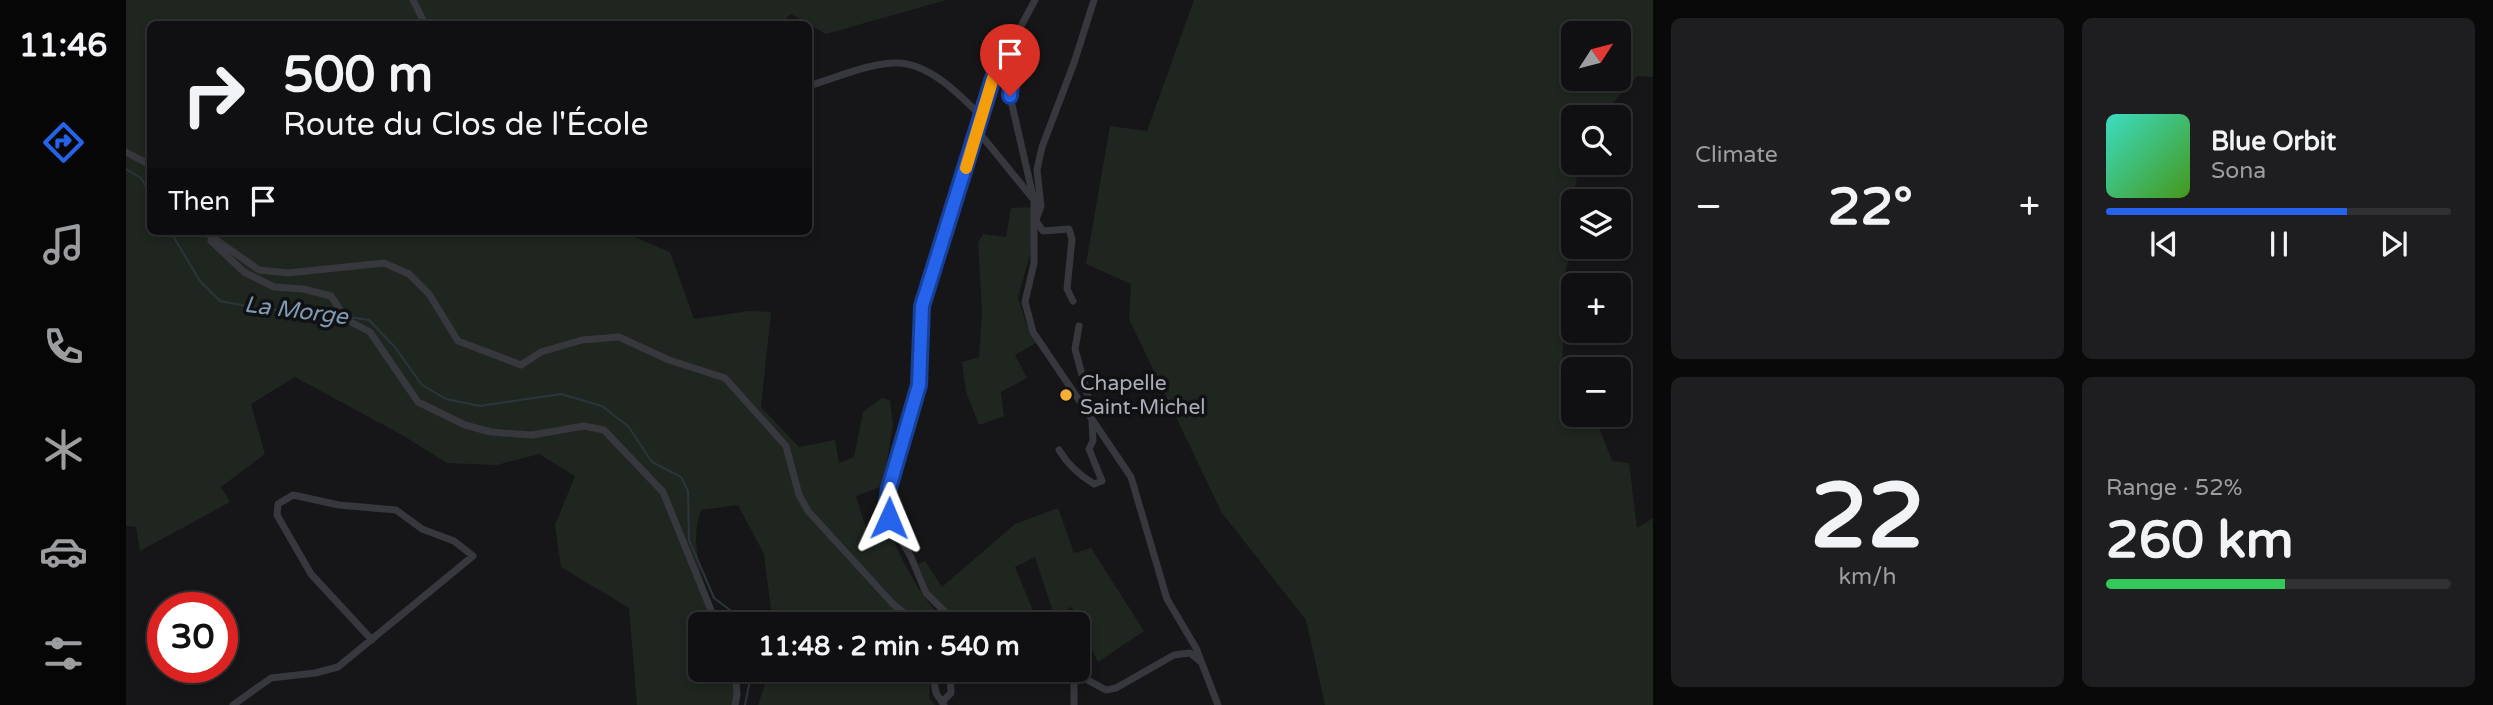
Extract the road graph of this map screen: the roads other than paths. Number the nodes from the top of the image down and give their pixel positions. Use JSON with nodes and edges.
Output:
{"nodes":[{"id":1,"x":413,"y":0,"type":"edge"},
{"id":2,"x":1035,"y":0,"type":"edge"},
{"id":3,"x":1094,"y":0,"type":"edge"},
{"id":4,"x":423,"y":21,"type":"edge"},
{"id":5,"x":1005,"y":60,"type":"junction"},
{"id":6,"x":812,"y":85,"type":"edge"},
{"id":7,"x":981,"y":117,"type":"junction"},
{"id":8,"x":978,"y":130,"type":"junction"},
{"id":9,"x":126,"y":152,"type":"edge"},
{"id":10,"x":147,"y":163,"type":"edge"},
{"id":11,"x":1034,"y":200,"type":"junction"},
{"id":12,"x":1035,"y":220,"type":"junction"},
{"id":13,"x":208,"y":235,"type":"edge"},
{"id":14,"x":211,"y":235,"type":"edge"},
{"id":15,"x":1073,"y":301,"type":"dead end"},
{"id":16,"x":1079,"y":326,"type":"dead end"},
{"id":17,"x":1090,"y":417,"type":"junction"},
{"id":18,"x":1059,"y":450,"type":"dead end"},
{"id":19,"x":712,"y":612,"type":"edge"},
{"id":20,"x":903,"y":612,"type":"edge"},
{"id":21,"x":944,"y":612,"type":"edge"},
{"id":22,"x":372,"y":640,"type":"junction"},
{"id":23,"x":1203,"y":665,"type":"junction"},
{"id":24,"x":736,"y":682,"type":"edge"},
{"id":25,"x":934,"y":682,"type":"edge"},
{"id":26,"x":951,"y":682,"type":"edge"},
{"id":27,"x":944,"y":703,"type":"edge"},
{"id":28,"x":233,"y":705,"type":"edge"},
{"id":29,"x":735,"y":705,"type":"edge"},
{"id":30,"x":1074,"y":705,"type":"edge"},
{"id":31,"x":1218,"y":705,"type":"edge"}],
"edges":[{"from":1,"to":4,"type":"street"},
{"from":2,"to":5,"type":"street"},
{"from":3,"to":12,"type":"street"},
{"from":5,"to":7,"type":"street"},
{"from":5,"to":11,"type":"street"},
{"from":6,"to":7,"type":"street"},
{"from":7,"to":8,"type":"street"},
{"from":8,"to":11,"type":"street"},
{"from":8,"to":21,"type":"street"},
{"from":9,"to":10,"type":"street"},
{"from":11,"to":12,"type":"street"},
{"from":12,"to":15,"type":"street"},
{"from":12,"to":17,"type":"street"},
{"from":13,"to":19,"type":"street"},
{"from":14,"to":20,"type":"street"},
{"from":16,"to":17,"type":"street"},
{"from":17,"to":18,"type":"street"},
{"from":17,"to":23,"type":"street"},
{"from":22,"to":22,"type":"street"},
{"from":22,"to":28,"type":"street"},
{"from":23,"to":30,"type":"street"},
{"from":23,"to":31,"type":"street"},
{"from":24,"to":29,"type":"street"},
{"from":25,"to":27,"type":"street"},
{"from":26,"to":27,"type":"street"}]}
